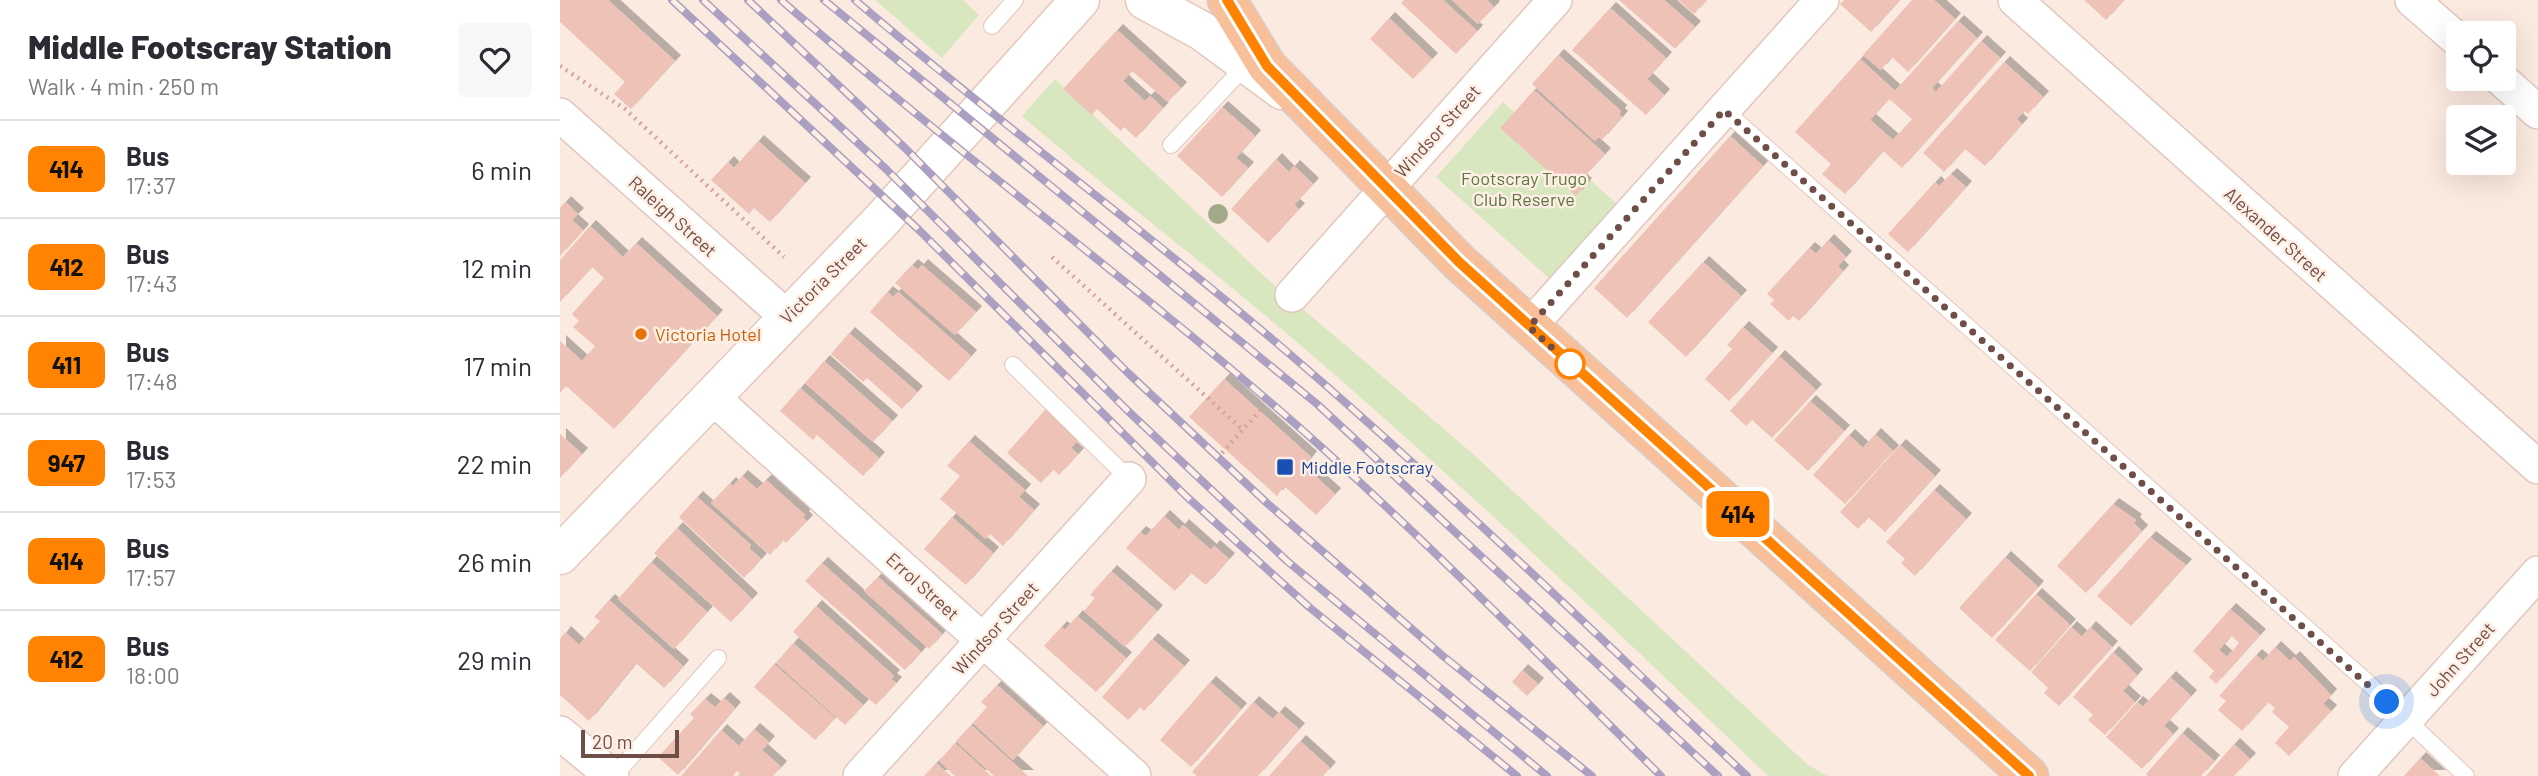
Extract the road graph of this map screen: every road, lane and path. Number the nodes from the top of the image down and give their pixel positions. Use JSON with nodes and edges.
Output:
{"nodes":[{"id":1,"x":1015,"y":0,"type":"edge"},
{"id":2,"x":1080,"y":0,"type":"edge"},
{"id":3,"x":1145,"y":0,"type":"edge"},
{"id":4,"x":1227,"y":0,"type":"edge"},
{"id":5,"x":1555,"y":0,"type":"edge"},
{"id":6,"x":1822,"y":0,"type":"edge"},
{"id":7,"x":2015,"y":0,"type":"edge"},
{"id":8,"x":2412,"y":0,"type":"edge"},
{"id":9,"x":992,"y":26,"type":"dead end"},
{"id":10,"x":2446,"y":30,"type":"edge"},
{"id":11,"x":1252,"y":58,"type":"junction"},
{"id":12,"x":560,"y":66,"type":"edge"},
{"id":13,"x":2514,"y":91,"type":"edge"},
{"id":14,"x":1724,"y":110,"type":"junction"},
{"id":15,"x":2538,"y":112,"type":"edge"},
{"id":16,"x":560,"y":115,"type":"edge"},
{"id":17,"x":1171,"y":145,"type":"dead end"},
{"id":18,"x":1385,"y":188,"type":"junction"},
{"id":19,"x":784,"y":257,"type":"dead end"},
{"id":20,"x":1052,"y":257,"type":"dead end"},
{"id":21,"x":1292,"y":295,"type":"dead end"},
{"id":22,"x":787,"y":317,"type":"junction"},
{"id":23,"x":1529,"y":327,"type":"junction"},
{"id":24,"x":1013,"y":365,"type":"dead end"},
{"id":25,"x":712,"y":397,"type":"junction"},
{"id":26,"x":1263,"y":407,"type":"dead end"},
{"id":27,"x":1242,"y":430,"type":"junction"},
{"id":28,"x":1222,"y":453,"type":"dead end"},
{"id":29,"x":2538,"y":467,"type":"edge"},
{"id":30,"x":1129,"y":479,"type":"joint"},
{"id":31,"x":560,"y":555,"type":"edge"},
{"id":32,"x":2538,"y":573,"type":"edge"},
{"id":33,"x":984,"y":640,"type":"junction"},
{"id":34,"x":718,"y":659,"type":"dead end"},
{"id":35,"x":2405,"y":720,"type":"junction"},
{"id":36,"x":560,"y":733,"type":"edge"},
{"id":37,"x":613,"y":776,"type":"edge"},
{"id":38,"x":860,"y":776,"type":"edge"},
{"id":39,"x":1134,"y":776,"type":"edge"},
{"id":40,"x":2029,"y":776,"type":"edge"},
{"id":41,"x":2355,"y":776,"type":"edge"},
{"id":42,"x":2466,"y":776,"type":"edge"}],
"edges":[{"from":1,"to":9,"type":"lane"},
{"from":2,"to":22,"type":"street","name":"Victoria Street"},
{"from":3,"to":11,"type":"street"},
{"from":4,"to":11,"type":"main road"},
{"from":5,"to":18,"type":"street","name":"Windsor Street"},
{"from":6,"to":14,"type":"street"},
{"from":7,"to":29,"type":"street","name":"Alexander Street"},
{"from":8,"to":10,"type":"street"},
{"from":11,"to":17,"type":"lane"},
{"from":11,"to":18,"type":"main road"},
{"from":12,"to":19,"type":"path"},
{"from":13,"to":15,"type":"street"},
{"from":14,"to":23,"type":"street"},
{"from":14,"to":35,"type":"lane"},
{"from":16,"to":22,"type":"street","name":"Raleigh Street"},
{"from":18,"to":21,"type":"street","name":"Windsor Street"},
{"from":18,"to":23,"type":"main road"},
{"from":20,"to":27,"type":"path"},
{"from":22,"to":25,"type":"street","name":"Victoria Street"},
{"from":23,"to":40,"type":"main road"},
{"from":24,"to":30,"type":"lane"},
{"from":25,"to":31,"type":"street","name":"Victoria Street"},
{"from":25,"to":33,"type":"street","name":"Errol Street"},
{"from":26,"to":27,"type":"path"},
{"from":27,"to":28,"type":"path"},
{"from":30,"to":33,"type":"street","name":"Windsor Street"},
{"from":32,"to":35,"type":"street","name":"John Street"},
{"from":33,"to":38,"type":"street","name":"Windsor Street"},
{"from":33,"to":39,"type":"street","name":"Errol Street"},
{"from":34,"to":37,"type":"lane"},
{"from":35,"to":41,"type":"street","name":"John Street"},
{"from":35,"to":42,"type":"lane"},
{"from":36,"to":37,"type":"street"}]}
